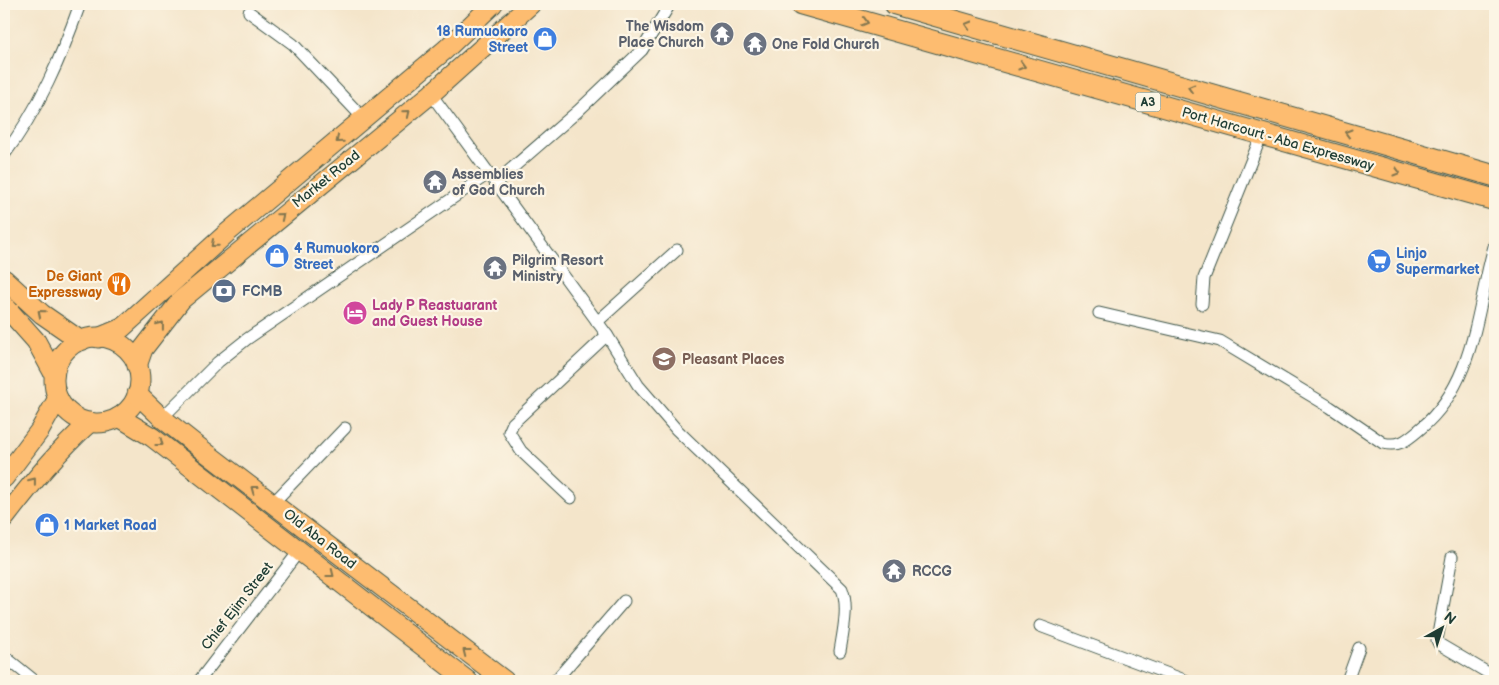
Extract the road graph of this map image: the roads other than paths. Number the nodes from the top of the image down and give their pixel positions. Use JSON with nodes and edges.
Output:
{"nodes":[{"id":1,"x":80,"y":4,"type":"edge"},
{"id":2,"x":493,"y":4,"type":"edge"},
{"id":3,"x":531,"y":4,"type":"edge"},
{"id":4,"x":670,"y":4,"type":"edge"},
{"id":5,"x":802,"y":4,"type":"edge"},
{"id":6,"x":895,"y":4,"type":"edge"},
{"id":7,"x":249,"y":12,"type":"dead end"},
{"id":8,"x":431,"y":94,"type":"junction"},
{"id":9,"x":364,"y":119,"type":"junction"},
{"id":10,"x":1262,"y":134,"type":"junction"},
{"id":11,"x":4,"y":155,"type":"edge"},
{"id":12,"x":1495,"y":176,"type":"edge"},
{"id":13,"x":491,"y":178,"type":"junction"},
{"id":14,"x":1495,"y":200,"type":"edge"},
{"id":15,"x":1495,"y":243,"type":"edge"},
{"id":16,"x":677,"y":250,"type":"dead end"},
{"id":17,"x":4,"y":279,"type":"edge"},
{"id":18,"x":1202,"y":304,"type":"dead end"},
{"id":19,"x":4,"y":305,"type":"edge"},
{"id":20,"x":1098,"y":313,"type":"dead end"},
{"id":21,"x":597,"y":322,"type":"junction"},
{"id":22,"x":607,"y":335,"type":"junction"},
{"id":23,"x":89,"y":339,"type":"junction"},
{"id":24,"x":137,"y":366,"type":"junction"},
{"id":25,"x":54,"y":374,"type":"junction"},
{"id":26,"x":137,"y":394,"type":"junction"},
{"id":27,"x":58,"y":398,"type":"junction"},
{"id":28,"x":119,"y":417,"type":"junction"},
{"id":29,"x":162,"y":418,"type":"junction"},
{"id":30,"x":90,"y":422,"type":"junction"},
{"id":31,"x":346,"y":428,"type":"dead end"},
{"id":32,"x":4,"y":478,"type":"edge"},
{"id":33,"x":571,"y":498,"type":"dead end"},
{"id":34,"x":273,"y":503,"type":"junction"},
{"id":35,"x":4,"y":519,"type":"edge"},
{"id":36,"x":300,"y":550,"type":"junction"},
{"id":37,"x":1452,"y":557,"type":"dead end"},
{"id":38,"x":624,"y":601,"type":"dead end"},
{"id":39,"x":1040,"y":626,"type":"dead end"},
{"id":40,"x":1359,"y":648,"type":"dead end"},
{"id":41,"x":840,"y":651,"type":"dead end"},
{"id":42,"x":4,"y":656,"type":"edge"},
{"id":43,"x":1495,"y":677,"type":"edge"},
{"id":44,"x":35,"y":681,"type":"edge"},
{"id":45,"x":199,"y":681,"type":"edge"},
{"id":46,"x":468,"y":681,"type":"edge"},
{"id":47,"x":505,"y":681,"type":"edge"},
{"id":48,"x":555,"y":681,"type":"edge"},
{"id":49,"x":1187,"y":681,"type":"edge"},
{"id":50,"x":1348,"y":681,"type":"edge"}],
"edges":[{"from":1,"to":11,"type":"street"},
{"from":2,"to":9,"type":"main road","name":"Market Road"},
{"from":3,"to":8,"type":"main road","name":"Market Road"},
{"from":4,"to":13,"type":"street"},
{"from":5,"to":10,"type":"highway","name":"Port Harcourt - Aba Expressway","number":"A3","one_way":true},
{"from":12,"to":6,"type":"highway","name":"Port Harcourt - Aba Expressway","number":"A3","one_way":true},
{"from":7,"to":9,"type":"street"},
{"from":8,"to":13,"type":"street"},
{"from":24,"to":8,"type":"main road","name":"Market Road","one_way":true},
{"from":9,"to":23,"type":"main road","name":"Market Road","one_way":true},
{"from":10,"to":14,"type":"highway","name":"Port Harcourt - Aba Expressway","number":"A3","one_way":true},
{"from":10,"to":18,"type":"street"},
{"from":13,"to":21,"type":"street"},
{"from":13,"to":29,"type":"street"},
{"from":15,"to":20,"type":"street"},
{"from":16,"to":21,"type":"street"},
{"from":23,"to":17,"type":"main road","one_way":true},
{"from":19,"to":25,"type":"main road"},
{"from":21,"to":22,"type":"street"},
{"from":22,"to":33,"type":"street"},
{"from":22,"to":41,"type":"street"},
{"from":23,"to":24,"type":"main road"},
{"from":23,"to":25,"type":"main road"},
{"from":24,"to":26,"type":"main road"},
{"from":25,"to":27,"type":"main road"},
{"from":26,"to":28,"type":"main road"},
{"from":26,"to":29,"type":"main road","name":"Old Aba Road"},
{"from":27,"to":30,"type":"main road"},
{"from":27,"to":32,"type":"main road"},
{"from":28,"to":30,"type":"main road"},
{"from":28,"to":36,"type":"main road","name":"Old Aba Road","one_way":true},
{"from":34,"to":29,"type":"main road","name":"Old Aba Road","one_way":true},
{"from":35,"to":30,"type":"main road","one_way":true},
{"from":31,"to":34,"type":"street"},
{"from":47,"to":34,"type":"main road","name":"Old Aba Road","one_way":true},
{"from":36,"to":45,"type":"street","name":"Chief Ejim Street"},
{"from":36,"to":46,"type":"main road","name":"Old Aba Road","one_way":true},
{"from":37,"to":43,"type":"street"},
{"from":38,"to":48,"type":"street"},
{"from":39,"to":49,"type":"street"},
{"from":40,"to":50,"type":"street"},
{"from":42,"to":44,"type":"street"}]}
